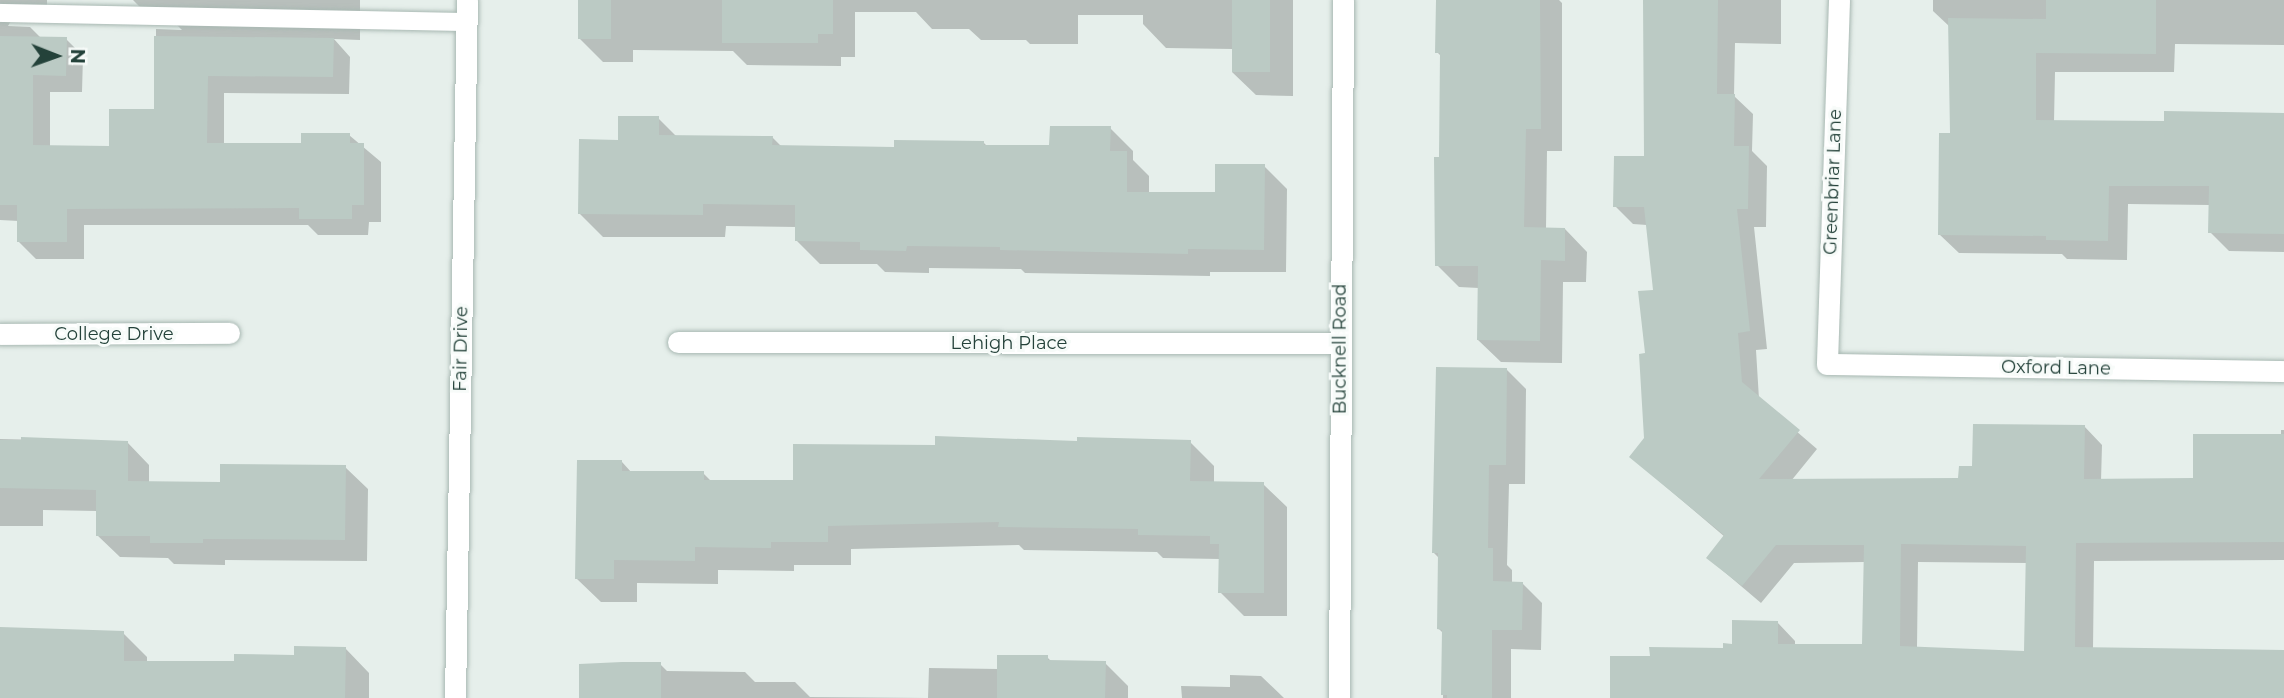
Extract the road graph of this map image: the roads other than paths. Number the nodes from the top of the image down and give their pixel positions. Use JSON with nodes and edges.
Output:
{"nodes":[{"id":1,"x":467,"y":0,"type":"edge"},
{"id":2,"x":1343,"y":0,"type":"edge"},
{"id":3,"x":1839,"y":0,"type":"edge"},
{"id":4,"x":0,"y":13,"type":"edge"},
{"id":5,"x":467,"y":22,"type":"junction"},
{"id":6,"x":229,"y":333,"type":"dead end"},
{"id":7,"x":0,"y":334,"type":"edge"},
{"id":8,"x":678,"y":342,"type":"dead end"},
{"id":9,"x":1339,"y":343,"type":"junction"},
{"id":10,"x":1827,"y":364,"type":"joint"},
{"id":11,"x":2284,"y":371,"type":"edge"},
{"id":12,"x":455,"y":698,"type":"edge"},
{"id":13,"x":1339,"y":698,"type":"edge"}],
"edges":[{"from":1,"to":5,"type":"street","name":"Fair Drive"},
{"from":2,"to":9,"type":"street","name":"Bucknell Road"},
{"from":3,"to":10,"type":"street","name":"Greenbriar Lane"},
{"from":4,"to":5,"type":"lane"},
{"from":5,"to":12,"type":"street","name":"Fair Drive"},
{"from":6,"to":7,"type":"street","name":"College Drive"},
{"from":8,"to":9,"type":"street","name":"Lehigh Place"},
{"from":9,"to":13,"type":"street","name":"Bucknell Road"},
{"from":10,"to":11,"type":"street","name":"Oxford Lane"}]}
